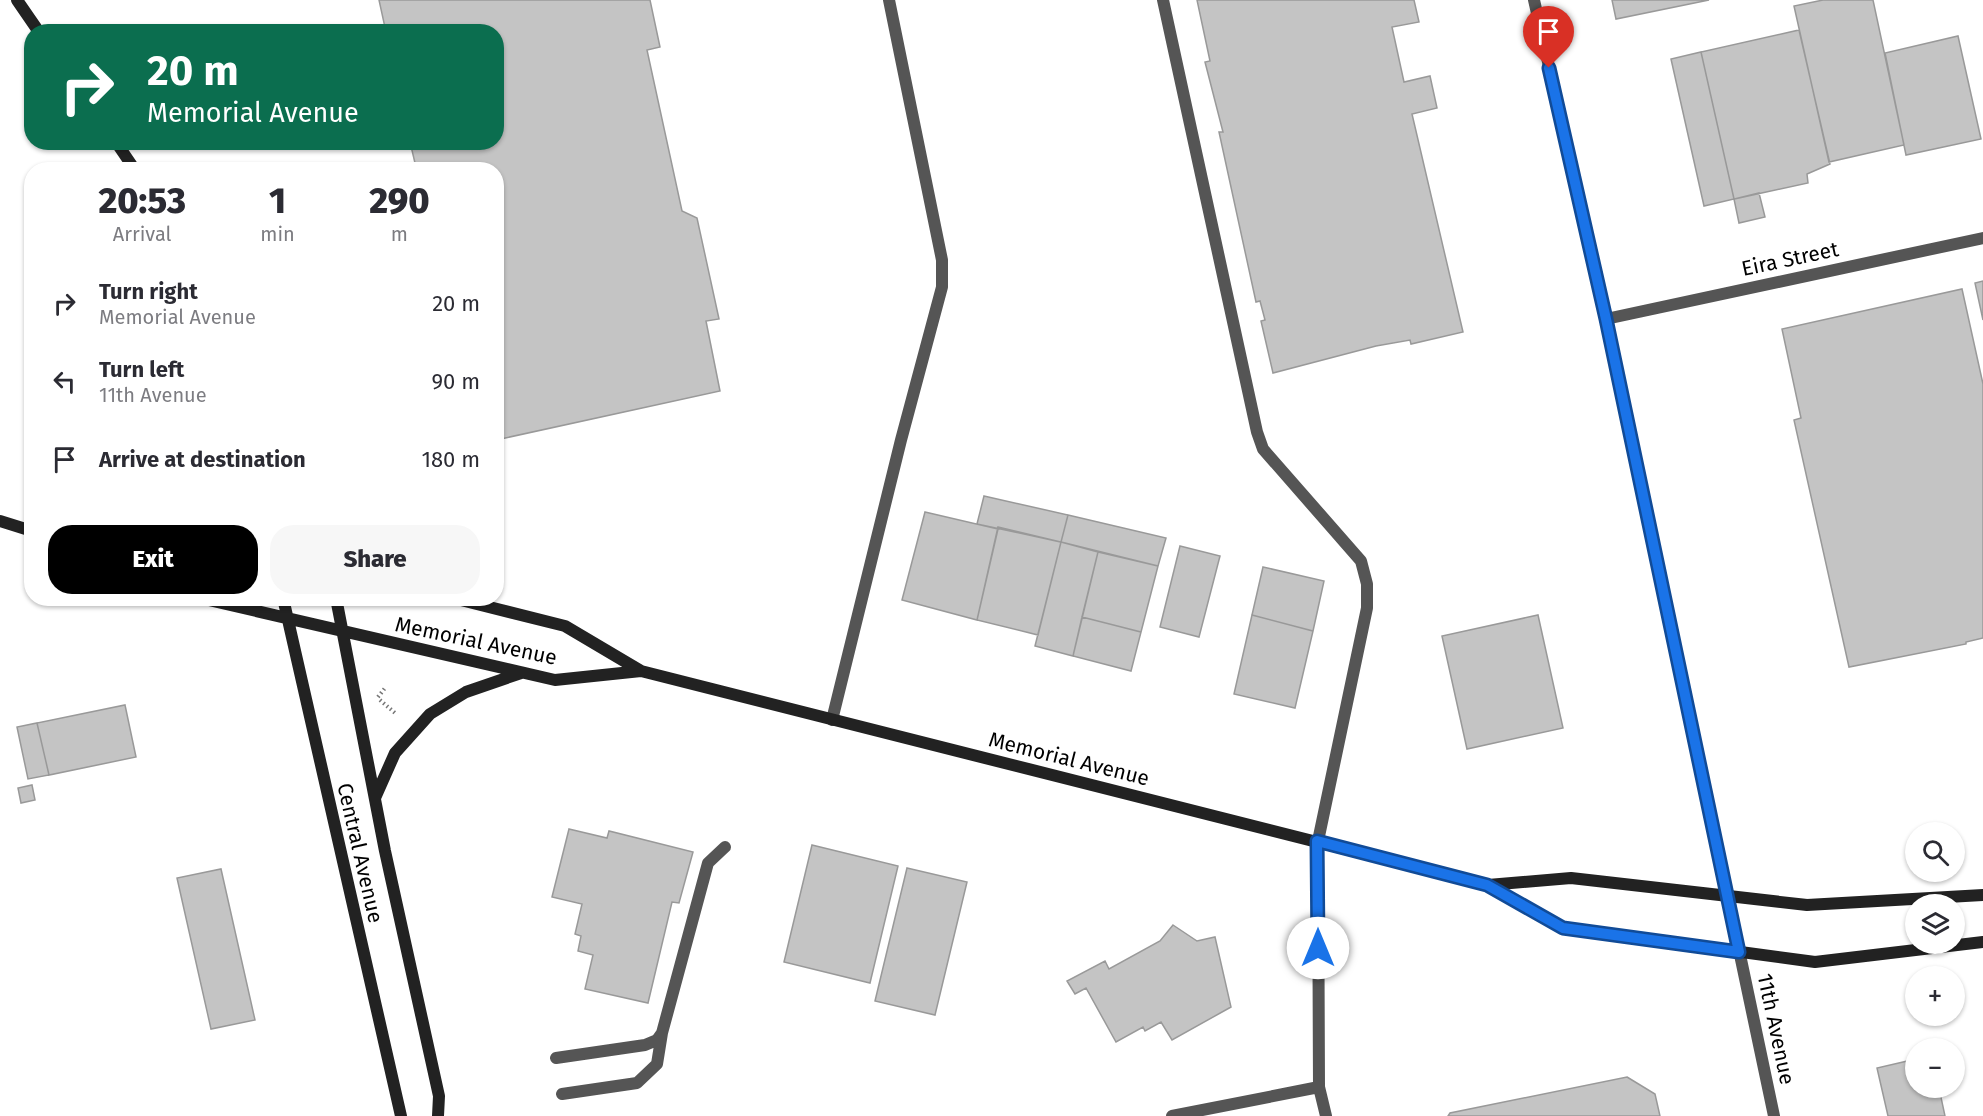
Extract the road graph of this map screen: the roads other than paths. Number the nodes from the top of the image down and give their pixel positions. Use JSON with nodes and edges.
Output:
{"nodes":[{"id":1,"x":17,"y":0,"type":"edge"},
{"id":2,"x":889,"y":0,"type":"edge"},
{"id":3,"x":1163,"y":0,"type":"edge"},
{"id":4,"x":1534,"y":0,"type":"edge"},
{"id":5,"x":34,"y":24,"type":"edge"},
{"id":6,"x":1983,"y":238,"type":"edge"},
{"id":7,"x":1606,"y":319,"type":"junction"},
{"id":8,"x":0,"y":521,"type":"edge"},
{"id":9,"x":24,"y":527,"type":"edge"},
{"id":10,"x":233,"y":606,"type":"edge"},
{"id":11,"x":284,"y":606,"type":"edge"},
{"id":12,"x":337,"y":606,"type":"edge"},
{"id":13,"x":485,"y":606,"type":"edge"},
{"id":14,"x":504,"y":606,"type":"edge"},
{"id":15,"x":524,"y":616,"type":"junction"},
{"id":16,"x":286,"y":619,"type":"junction"},
{"id":17,"x":342,"y":633,"type":"junction"},
{"id":18,"x":641,"y":671,"type":"junction"},
{"id":19,"x":521,"y":673,"type":"junction"},
{"id":20,"x":831,"y":720,"type":"junction"},
{"id":21,"x":375,"y":798,"type":"junction"},
{"id":22,"x":1317,"y":841,"type":"junction"},
{"id":23,"x":725,"y":847,"type":"dead end"},
{"id":24,"x":1487,"y":885,"type":"junction"},
{"id":25,"x":1983,"y":895,"type":"edge"},
{"id":26,"x":1728,"y":897,"type":"junction"},
{"id":27,"x":1983,"y":942,"type":"edge"},
{"id":28,"x":1739,"y":952,"type":"junction"},
{"id":29,"x":662,"y":1033,"type":"junction"},
{"id":30,"x":556,"y":1058,"type":"dead end"},
{"id":31,"x":1319,"y":1087,"type":"junction"},
{"id":32,"x":562,"y":1094,"type":"dead end"},
{"id":33,"x":401,"y":1116,"type":"edge"},
{"id":34,"x":438,"y":1116,"type":"edge"},
{"id":35,"x":1172,"y":1116,"type":"edge"},
{"id":36,"x":1326,"y":1116,"type":"edge"},
{"id":37,"x":1774,"y":1116,"type":"edge"}],
"edges":[{"from":1,"to":5,"type":"main road"},
{"from":2,"to":20,"type":"street"},
{"from":3,"to":22,"type":"street"},
{"from":4,"to":7,"type":"street","name":"11th Avenue"},
{"from":6,"to":7,"type":"street","name":"Eira Street"},
{"from":7,"to":26,"type":"street","name":"11th Avenue"},
{"from":8,"to":9,"type":"main road"},
{"from":10,"to":16,"type":"main road","name":"Memorial Avenue"},
{"from":11,"to":16,"type":"main road","name":"Central Avenue"},
{"from":12,"to":17,"type":"main road","name":"Central Avenue"},
{"from":13,"to":15,"type":"main road","name":"Memorial Avenue"},
{"from":14,"to":15,"type":"main road"},
{"from":15,"to":18,"type":"main road","name":"Memorial Avenue"},
{"from":16,"to":17,"type":"main road","name":"Memorial Avenue"},
{"from":16,"to":33,"type":"main road","name":"Central Avenue"},
{"from":17,"to":19,"type":"main road","name":"Memorial Avenue"},
{"from":17,"to":21,"type":"main road","name":"Central Avenue"},
{"from":18,"to":19,"type":"main road","name":"Memorial Avenue"},
{"from":18,"to":20,"type":"main road","name":"Memorial Avenue"},
{"from":19,"to":21,"type":"main road"},
{"from":20,"to":22,"type":"main road","name":"Memorial Avenue"},
{"from":21,"to":34,"type":"main road","name":"Central Avenue"},
{"from":22,"to":24,"type":"main road","name":"Memorial Avenue"},
{"from":22,"to":31,"type":"street"},
{"from":23,"to":29,"type":"street"},
{"from":24,"to":26,"type":"main road","name":"Memorial Avenue"},
{"from":24,"to":28,"type":"main road","name":"Memorial Avenue"},
{"from":25,"to":26,"type":"main road","name":"Memorial Avenue"},
{"from":26,"to":28,"type":"street","name":"11th Avenue"},
{"from":27,"to":28,"type":"main road","name":"Memorial Avenue"},
{"from":28,"to":37,"type":"street","name":"11th Avenue"},
{"from":29,"to":30,"type":"street"},
{"from":29,"to":32,"type":"street"},
{"from":31,"to":35,"type":"street"},
{"from":31,"to":36,"type":"street"}]}
